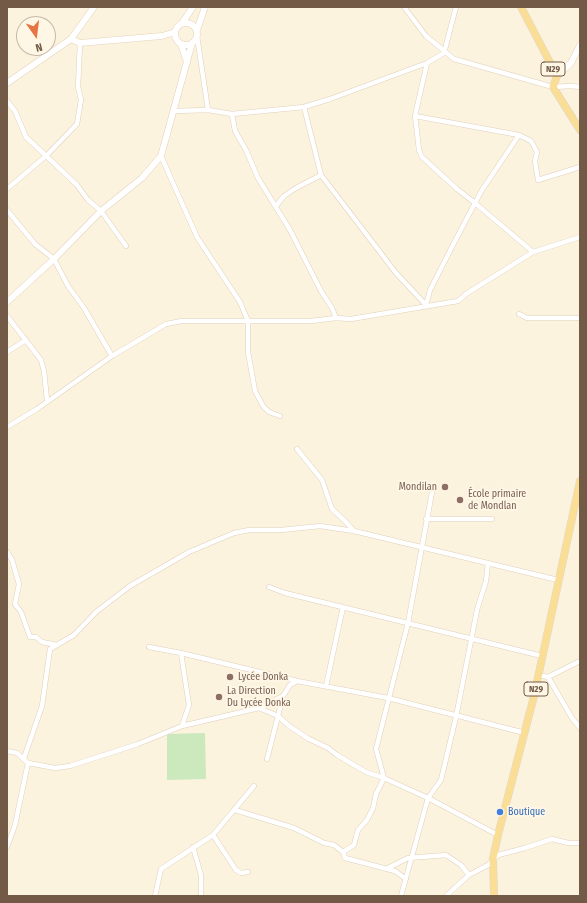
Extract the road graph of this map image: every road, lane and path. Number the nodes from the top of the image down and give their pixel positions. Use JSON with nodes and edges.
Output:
{"nodes":[{"id":1,"x":94,"y":7,"type":"edge"},
{"id":2,"x":193,"y":7,"type":"edge"},
{"id":3,"x":205,"y":7,"type":"edge"},
{"id":4,"x":404,"y":7,"type":"edge"},
{"id":5,"x":456,"y":7,"type":"edge"},
{"id":6,"x":520,"y":7,"type":"edge"},
{"id":7,"x":182,"y":23,"type":"junction"},
{"id":8,"x":174,"y":32,"type":"junction"},
{"id":9,"x":197,"y":33,"type":"junction"},
{"id":10,"x":162,"y":36,"type":"junction"},
{"id":11,"x":71,"y":39,"type":"junction"},
{"id":12,"x":179,"y":42,"type":"junction"},
{"id":13,"x":80,"y":43,"type":"junction"},
{"id":14,"x":192,"y":43,"type":"junction"},
{"id":15,"x":580,"y":45,"type":"edge"},
{"id":16,"x":444,"y":53,"type":"junction"},
{"id":17,"x":187,"y":62,"type":"junction"},
{"id":18,"x":427,"y":63,"type":"junction"},
{"id":19,"x":557,"y":76,"type":"junction"},
{"id":20,"x":7,"y":84,"type":"edge"},
{"id":21,"x":553,"y":87,"type":"junction"},
{"id":22,"x":580,"y":87,"type":"edge"},
{"id":23,"x":7,"y":101,"type":"edge"},
{"id":24,"x":304,"y":107,"type":"junction"},
{"id":25,"x":208,"y":110,"type":"junction"},
{"id":26,"x":174,"y":111,"type":"junction"},
{"id":27,"x":232,"y":114,"type":"junction"},
{"id":28,"x":414,"y":116,"type":"junction"},
{"id":29,"x":580,"y":130,"type":"edge"},
{"id":30,"x":519,"y":135,"type":"junction"},
{"id":31,"x":47,"y":155,"type":"junction"},
{"id":32,"x":161,"y":156,"type":"junction"},
{"id":33,"x":580,"y":167,"type":"edge"},
{"id":34,"x":321,"y":175,"type":"junction"},
{"id":35,"x":7,"y":189,"type":"edge"},
{"id":36,"x":475,"y":203,"type":"junction"},
{"id":37,"x":276,"y":206,"type":"junction"},
{"id":38,"x":7,"y":210,"type":"edge"},
{"id":39,"x":101,"y":211,"type":"junction"},
{"id":40,"x":580,"y":237,"type":"edge"},
{"id":41,"x":126,"y":246,"type":"dead end"},
{"id":42,"x":533,"y":252,"type":"junction"},
{"id":43,"x":54,"y":259,"type":"junction"},
{"id":44,"x":7,"y":302,"type":"edge"},
{"id":45,"x":426,"y":305,"type":"junction"},
{"id":46,"x":519,"y":314,"type":"dead end"},
{"id":47,"x":7,"y":316,"type":"edge"},
{"id":48,"x":336,"y":318,"type":"junction"},
{"id":49,"x":580,"y":318,"type":"edge"},
{"id":50,"x":248,"y":321,"type":"junction"},
{"id":51,"x":26,"y":340,"type":"junction"},
{"id":52,"x":7,"y":352,"type":"edge"},
{"id":53,"x":112,"y":356,"type":"junction"},
{"id":54,"x":47,"y":400,"type":"junction"},
{"id":55,"x":280,"y":416,"type":"dead end"},
{"id":56,"x":7,"y":427,"type":"edge"},
{"id":57,"x":297,"y":449,"type":"dead end"},
{"id":58,"x":580,"y":481,"type":"edge"},
{"id":59,"x":432,"y":492,"type":"dead end"},
{"id":60,"x":426,"y":519,"type":"junction"},
{"id":61,"x":492,"y":519,"type":"dead end"},
{"id":62,"x":354,"y":531,"type":"junction"},
{"id":63,"x":423,"y":548,"type":"junction"},
{"id":64,"x":7,"y":552,"type":"edge"},
{"id":65,"x":488,"y":563,"type":"junction"},
{"id":66,"x":558,"y":580,"type":"junction"},
{"id":67,"x":269,"y":587,"type":"dead end"},
{"id":68,"x":343,"y":607,"type":"junction"},
{"id":69,"x":408,"y":623,"type":"junction"},
{"id":70,"x":471,"y":640,"type":"junction"},
{"id":71,"x":57,"y":645,"type":"junction"},
{"id":72,"x":149,"y":647,"type":"dead end"},
{"id":73,"x":181,"y":653,"type":"junction"},
{"id":74,"x":542,"y":656,"type":"junction"},
{"id":75,"x":580,"y":661,"type":"edge"},
{"id":76,"x":538,"y":675,"type":"junction"},
{"id":77,"x":548,"y":677,"type":"junction"},
{"id":78,"x":297,"y":681,"type":"junction"},
{"id":79,"x":326,"y":686,"type":"junction"},
{"id":80,"x":283,"y":696,"type":"junction"},
{"id":81,"x":388,"y":698,"type":"junction"},
{"id":82,"x":259,"y":708,"type":"junction"},
{"id":83,"x":278,"y":716,"type":"junction"},
{"id":84,"x":456,"y":717,"type":"junction"},
{"id":85,"x":182,"y":726,"type":"junction"},
{"id":86,"x":580,"y":728,"type":"edge"},
{"id":87,"x":525,"y":732,"type":"junction"},
{"id":88,"x":7,"y":751,"type":"edge"},
{"id":89,"x":24,"y":758,"type":"junction"},
{"id":90,"x":267,"y":759,"type":"dead end"},
{"id":91,"x":28,"y":763,"type":"junction"},
{"id":92,"x":384,"y":778,"type":"junction"},
{"id":93,"x":254,"y":786,"type":"dead end"},
{"id":94,"x":428,"y":798,"type":"junction"},
{"id":95,"x":235,"y":810,"type":"junction"},
{"id":96,"x":213,"y":835,"type":"junction"},
{"id":97,"x":498,"y":835,"type":"junction"},
{"id":98,"x":580,"y":843,"type":"edge"},
{"id":99,"x":7,"y":847,"type":"edge"},
{"id":100,"x":193,"y":847,"type":"junction"},
{"id":101,"x":343,"y":852,"type":"junction"},
{"id":102,"x":410,"y":857,"type":"junction"},
{"id":103,"x":493,"y":858,"type":"junction"},
{"id":104,"x":386,"y":869,"type":"junction"},
{"id":105,"x":248,"y":872,"type":"dead end"},
{"id":106,"x":469,"y":875,"type":"junction"},
{"id":107,"x":406,"y":878,"type":"junction"},
{"id":108,"x":155,"y":896,"type":"edge"},
{"id":109,"x":201,"y":896,"type":"edge"},
{"id":110,"x":401,"y":896,"type":"edge"},
{"id":111,"x":446,"y":896,"type":"edge"},
{"id":112,"x":494,"y":896,"type":"edge"}],
"edges":[{"from":1,"to":11,"type":"main road"},
{"from":2,"to":7,"type":"main road"},
{"from":3,"to":9,"type":"main road"},
{"from":4,"to":16,"type":"street"},
{"from":5,"to":16,"type":"street"},
{"from":6,"to":19,"type":"main road","number":"N29"},
{"from":7,"to":8,"type":"main road"},
{"from":7,"to":9,"type":"main road"},
{"from":8,"to":10,"type":"main road"},
{"from":8,"to":12,"type":"main road"},
{"from":9,"to":14,"type":"main road"},
{"from":9,"to":25,"type":"street"},
{"from":10,"to":12,"type":"main road"},
{"from":10,"to":13,"type":"main road"},
{"from":11,"to":13,"type":"main road"},
{"from":11,"to":20,"type":"main road"},
{"from":12,"to":14,"type":"main road"},
{"from":12,"to":17,"type":"main road"},
{"from":13,"to":31,"type":"street"},
{"from":14,"to":17,"type":"main road"},
{"from":15,"to":19,"type":"main road"},
{"from":16,"to":18,"type":"street"},
{"from":16,"to":21,"type":"street"},
{"from":17,"to":26,"type":"main road"},
{"from":18,"to":24,"type":"street"},
{"from":18,"to":28,"type":"street"},
{"from":19,"to":21,"type":"main road","number":"N29"},
{"from":21,"to":22,"type":"street"},
{"from":21,"to":29,"type":"main road","number":"N29"},
{"from":23,"to":31,"type":"street"},
{"from":24,"to":27,"type":"street"},
{"from":24,"to":34,"type":"street"},
{"from":25,"to":26,"type":"street"},
{"from":25,"to":27,"type":"street"},
{"from":26,"to":32,"type":"main road"},
{"from":27,"to":37,"type":"street"},
{"from":28,"to":30,"type":"street"},
{"from":28,"to":36,"type":"street"},
{"from":30,"to":33,"type":"street"},
{"from":30,"to":36,"type":"street"},
{"from":31,"to":35,"type":"street"},
{"from":31,"to":39,"type":"street"},
{"from":32,"to":39,"type":"main road"},
{"from":32,"to":50,"type":"street"},
{"from":34,"to":37,"type":"street"},
{"from":34,"to":45,"type":"street"},
{"from":36,"to":42,"type":"street"},
{"from":36,"to":45,"type":"street"},
{"from":37,"to":48,"type":"street"},
{"from":38,"to":43,"type":"street"},
{"from":39,"to":41,"type":"street"},
{"from":39,"to":43,"type":"main road"},
{"from":40,"to":42,"type":"street"},
{"from":42,"to":45,"type":"street"},
{"from":43,"to":44,"type":"main road"},
{"from":43,"to":53,"type":"street"},
{"from":45,"to":48,"type":"street"},
{"from":46,"to":49,"type":"street"},
{"from":47,"to":51,"type":"street"},
{"from":48,"to":50,"type":"street"},
{"from":50,"to":53,"type":"street"},
{"from":50,"to":55,"type":"street"},
{"from":51,"to":52,"type":"street"},
{"from":51,"to":54,"type":"street"},
{"from":53,"to":54,"type":"street"},
{"from":54,"to":56,"type":"street"},
{"from":57,"to":62,"type":"street"},
{"from":58,"to":66,"type":"main road","number":"N29"},
{"from":59,"to":60,"type":"street"},
{"from":60,"to":61,"type":"street"},
{"from":60,"to":63,"type":"street"},
{"from":62,"to":63,"type":"street"},
{"from":62,"to":71,"type":"street"},
{"from":63,"to":65,"type":"street"},
{"from":63,"to":69,"type":"street"},
{"from":64,"to":71,"type":"street"},
{"from":65,"to":66,"type":"street"},
{"from":65,"to":70,"type":"street"},
{"from":66,"to":74,"type":"main road","number":"N29"},
{"from":67,"to":68,"type":"street"},
{"from":68,"to":69,"type":"street"},
{"from":68,"to":79,"type":"street"},
{"from":69,"to":70,"type":"street"},
{"from":69,"to":81,"type":"street"},
{"from":70,"to":74,"type":"street"},
{"from":70,"to":84,"type":"street"},
{"from":71,"to":89,"type":"street"},
{"from":72,"to":73,"type":"street"},
{"from":73,"to":78,"type":"street"},
{"from":73,"to":85,"type":"street"},
{"from":74,"to":76,"type":"main road","number":"N29"},
{"from":75,"to":77,"type":"street"},
{"from":76,"to":77,"type":"street"},
{"from":76,"to":87,"type":"main road","number":"N29"},
{"from":77,"to":86,"type":"street"},
{"from":78,"to":79,"type":"street"},
{"from":78,"to":80,"type":"street"},
{"from":79,"to":81,"type":"street"},
{"from":80,"to":82,"type":"street"},
{"from":80,"to":83,"type":"street"},
{"from":81,"to":84,"type":"street"},
{"from":81,"to":92,"type":"street"},
{"from":82,"to":83,"type":"street"},
{"from":82,"to":85,"type":"street"},
{"from":83,"to":90,"type":"street"},
{"from":83,"to":92,"type":"street"},
{"from":84,"to":87,"type":"street"},
{"from":84,"to":94,"type":"street"},
{"from":85,"to":91,"type":"street"},
{"from":87,"to":97,"type":"main road","number":"N29"},
{"from":88,"to":89,"type":"street"},
{"from":89,"to":91,"type":"street"},
{"from":91,"to":99,"type":"street"},
{"from":92,"to":94,"type":"street"},
{"from":92,"to":101,"type":"street"},
{"from":93,"to":95,"type":"street"},
{"from":94,"to":97,"type":"street"},
{"from":94,"to":102,"type":"street"},
{"from":95,"to":96,"type":"street"},
{"from":95,"to":101,"type":"street"},
{"from":96,"to":100,"type":"street"},
{"from":96,"to":105,"type":"street"},
{"from":97,"to":103,"type":"main road","number":"N29"},
{"from":98,"to":103,"type":"street"},
{"from":100,"to":108,"type":"street"},
{"from":100,"to":109,"type":"street"},
{"from":101,"to":104,"type":"street"},
{"from":102,"to":104,"type":"street"},
{"from":102,"to":106,"type":"street"},
{"from":102,"to":107,"type":"street"},
{"from":103,"to":106,"type":"street"},
{"from":103,"to":112,"type":"main road","number":"N29"},
{"from":104,"to":107,"type":"street"},
{"from":106,"to":111,"type":"street"},
{"from":107,"to":110,"type":"street"}]}
